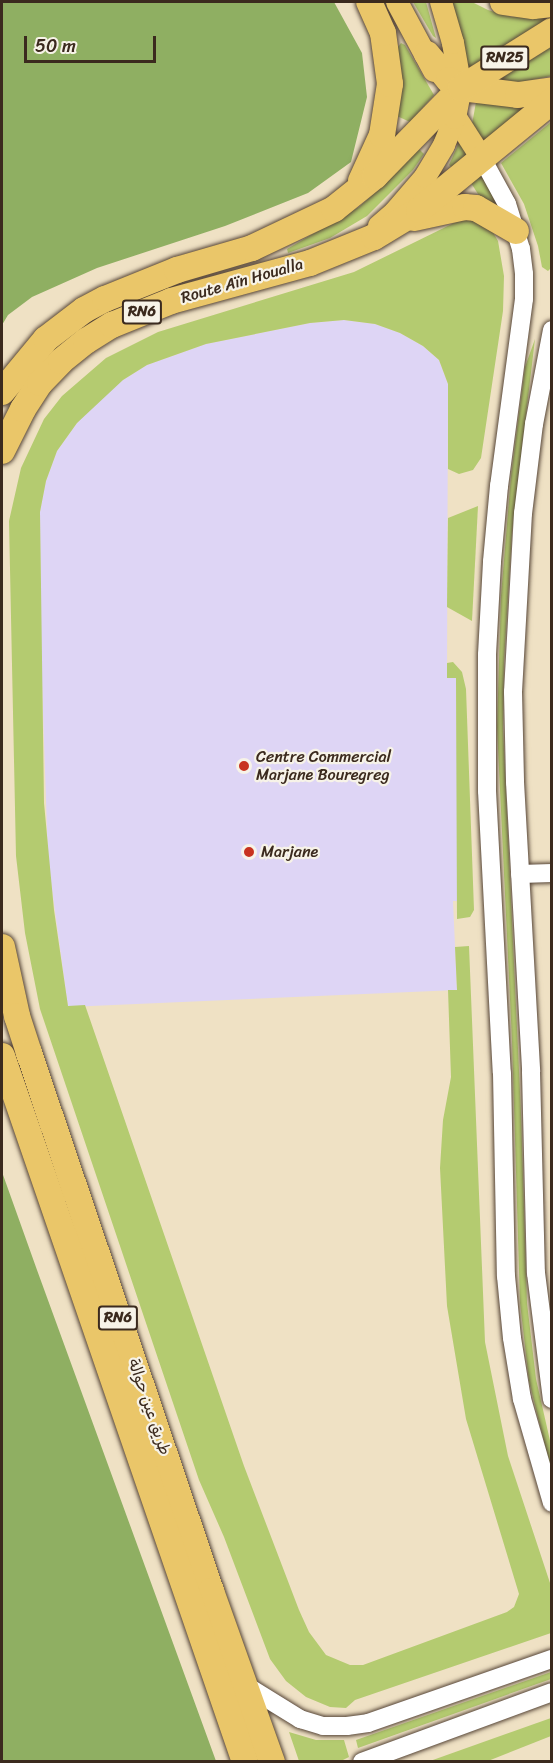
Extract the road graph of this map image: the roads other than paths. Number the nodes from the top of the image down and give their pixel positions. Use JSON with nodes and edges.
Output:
{"nodes":[{"id":1,"x":369,"y":2,"type":"edge"},
{"id":2,"x":397,"y":2,"type":"edge"},
{"id":3,"x":441,"y":2,"type":"edge"},
{"id":4,"x":503,"y":2,"type":"edge"},
{"id":5,"x":552,"y":4,"type":"edge"},
{"id":6,"x":552,"y":31,"type":"edge"},
{"id":7,"x":427,"y":54,"type":"joint"},
{"id":8,"x":552,"y":90,"type":"edge"},
{"id":9,"x":552,"y":101,"type":"edge"},
{"id":10,"x":454,"y":102,"type":"junction"},
{"id":11,"x":483,"y":160,"type":"junction"},
{"id":12,"x":355,"y":194,"type":"junction"},
{"id":13,"x":408,"y":218,"type":"junction"},
{"id":14,"x":516,"y":231,"type":"junction"},
{"id":15,"x":338,"y":253,"type":"junction"},
{"id":16,"x":552,"y":330,"type":"edge"},
{"id":17,"x":2,"y":392,"type":"edge"},
{"id":18,"x":2,"y":451,"type":"edge"},
{"id":19,"x":552,"y":873,"type":"edge"},
{"id":20,"x":520,"y":874,"type":"junction"},
{"id":21,"x":2,"y":947,"type":"edge"},
{"id":22,"x":2,"y":1056,"type":"edge"},
{"id":23,"x":552,"y":1400,"type":"edge"},
{"id":24,"x":552,"y":1503,"type":"edge"},
{"id":25,"x":552,"y":1659,"type":"edge"},
{"id":26,"x":245,"y":1685,"type":"junction"},
{"id":27,"x":552,"y":1692,"type":"edge"},
{"id":28,"x":245,"y":1761,"type":"edge"},
{"id":29,"x":272,"y":1761,"type":"edge"},
{"id":30,"x":362,"y":1761,"type":"edge"}],
"edges":[{"from":1,"to":12,"type":"highway"},
{"from":2,"to":7,"type":"main road","number":"RN25"},
{"from":3,"to":10,"type":"main road","number":"RN25"},
{"from":4,"to":5,"type":"highway"},
{"from":6,"to":10,"type":"highway","number":"RN25"},
{"from":7,"to":10,"type":"highway","number":"RN25"},
{"from":8,"to":10,"type":"highway","number":"RN25"},
{"from":9,"to":11,"type":"highway","name":"Route Aïn Houalla"},
{"from":10,"to":11,"type":"main road","number":"RN25"},
{"from":10,"to":12,"type":"highway","name":"Route Aïn Houalla","number":"RN6"},
{"from":10,"to":15,"type":"main road"},
{"from":11,"to":13,"type":"highway","name":"Route Aïn Houalla","number":"RN6"},
{"from":11,"to":14,"type":"street"},
{"from":12,"to":17,"type":"highway","name":"Route Aïn Houalla","number":"RN6"},
{"from":13,"to":14,"type":"highway"},
{"from":13,"to":15,"type":"highway","name":"Route Aïn Houalla","number":"RN6"},
{"from":14,"to":24,"type":"street"},
{"from":15,"to":18,"type":"highway","name":"Route Aïn Houalla","number":"RN6"},
{"from":16,"to":20,"type":"street"},
{"from":19,"to":20,"type":"street"},
{"from":20,"to":23,"type":"street"},
{"from":21,"to":26,"type":"highway","name":"طريق عين حوالة","number":"RN6"},
{"from":22,"to":28,"type":"highway","name":"طريق عين حوالة","number":"RN6"},
{"from":25,"to":26,"type":"street"},
{"from":26,"to":29,"type":"highway","name":"طريق عين حوالة","number":"RN6"},
{"from":27,"to":30,"type":"street"}]}
